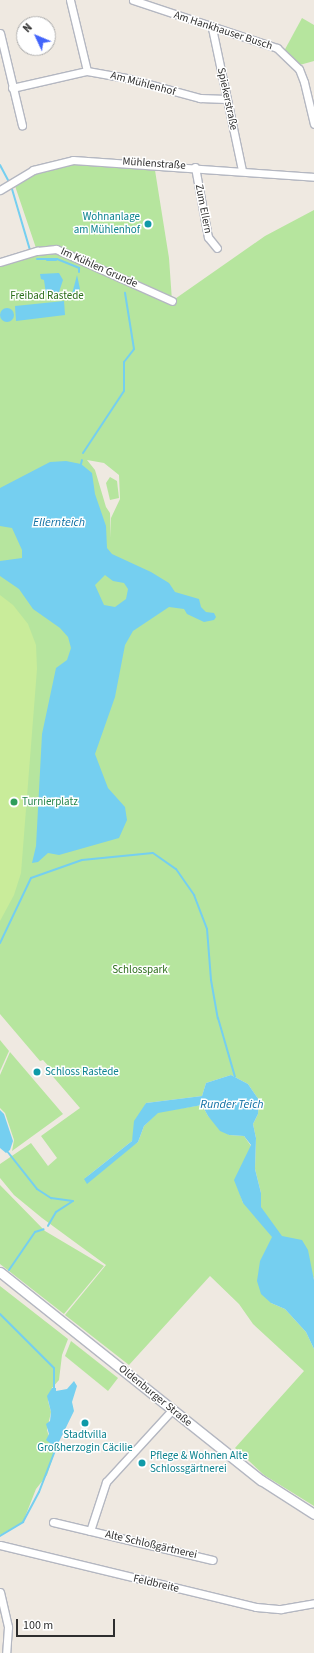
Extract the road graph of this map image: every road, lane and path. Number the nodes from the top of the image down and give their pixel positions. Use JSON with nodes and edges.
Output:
{"nodes":[{"id":1,"x":70,"y":0,"type":"edge"},
{"id":2,"x":133,"y":0,"type":"edge"},
{"id":3,"x":212,"y":28,"type":"junction"},
{"id":4,"x":0,"y":33,"type":"edge"},
{"id":5,"x":87,"y":71,"type":"junction"},
{"id":6,"x":12,"y":88,"type":"junction"},
{"id":7,"x":226,"y":99,"type":"junction"},
{"id":8,"x":314,"y":124,"type":"edge"},
{"id":9,"x":22,"y":125,"type":"dead end"},
{"id":10,"x":195,"y":167,"type":"junction"},
{"id":11,"x":242,"y":170,"type":"junction"},
{"id":12,"x":314,"y":177,"type":"edge"},
{"id":13,"x":0,"y":190,"type":"edge"},
{"id":14,"x":217,"y":248,"type":"dead end"},
{"id":15,"x":0,"y":262,"type":"edge"},
{"id":16,"x":172,"y":301,"type":"dead end"},
{"id":17,"x":0,"y":1272,"type":"edge"},
{"id":18,"x":173,"y":1410,"type":"junction"},
{"id":19,"x":314,"y":1514,"type":"edge"},
{"id":20,"x":53,"y":1522,"type":"dead end"},
{"id":21,"x":90,"y":1531,"type":"junction"},
{"id":22,"x":0,"y":1545,"type":"edge"},
{"id":23,"x":213,"y":1560,"type":"dead end"},
{"id":24,"x":0,"y":1592,"type":"edge"},
{"id":25,"x":314,"y":1603,"type":"edge"},
{"id":26,"x":6,"y":1653,"type":"edge"}],
"edges":[{"from":1,"to":5,"type":"street"},
{"from":2,"to":3,"type":"street","name":"Am Hankhauser Busch"},
{"from":3,"to":7,"type":"street","name":"Spiekerstraße"},
{"from":3,"to":8,"type":"street","name":"Am Hankhauser Busch"},
{"from":4,"to":6,"type":"street"},
{"from":5,"to":6,"type":"street","name":"Am Mühlenhof"},
{"from":5,"to":7,"type":"street","name":"Am Mühlenhof"},
{"from":6,"to":9,"type":"street"},
{"from":7,"to":11,"type":"street","name":"Spiekerstraße"},
{"from":10,"to":11,"type":"street","name":"Mühlenstraße"},
{"from":10,"to":13,"type":"street","name":"Mühlenstraße"},
{"from":10,"to":14,"type":"street","name":"Zum Ellern"},
{"from":11,"to":12,"type":"street","name":"Mühlenstraße"},
{"from":15,"to":16,"type":"street","name":"Im Kühlen Grunde"},
{"from":17,"to":18,"type":"street","name":"Oldenburger Straße"},
{"from":18,"to":19,"type":"street","name":"Oldenburger Straße"},
{"from":18,"to":21,"type":"street","name":"Alte Schloßgärtnerei"},
{"from":20,"to":21,"type":"street","name":"Alte Schloßgärtnerei"},
{"from":21,"to":23,"type":"street","name":"Alte Schloßgärtnerei"},
{"from":22,"to":25,"type":"street","name":"Feldbreite"},
{"from":24,"to":26,"type":"street"}]}
